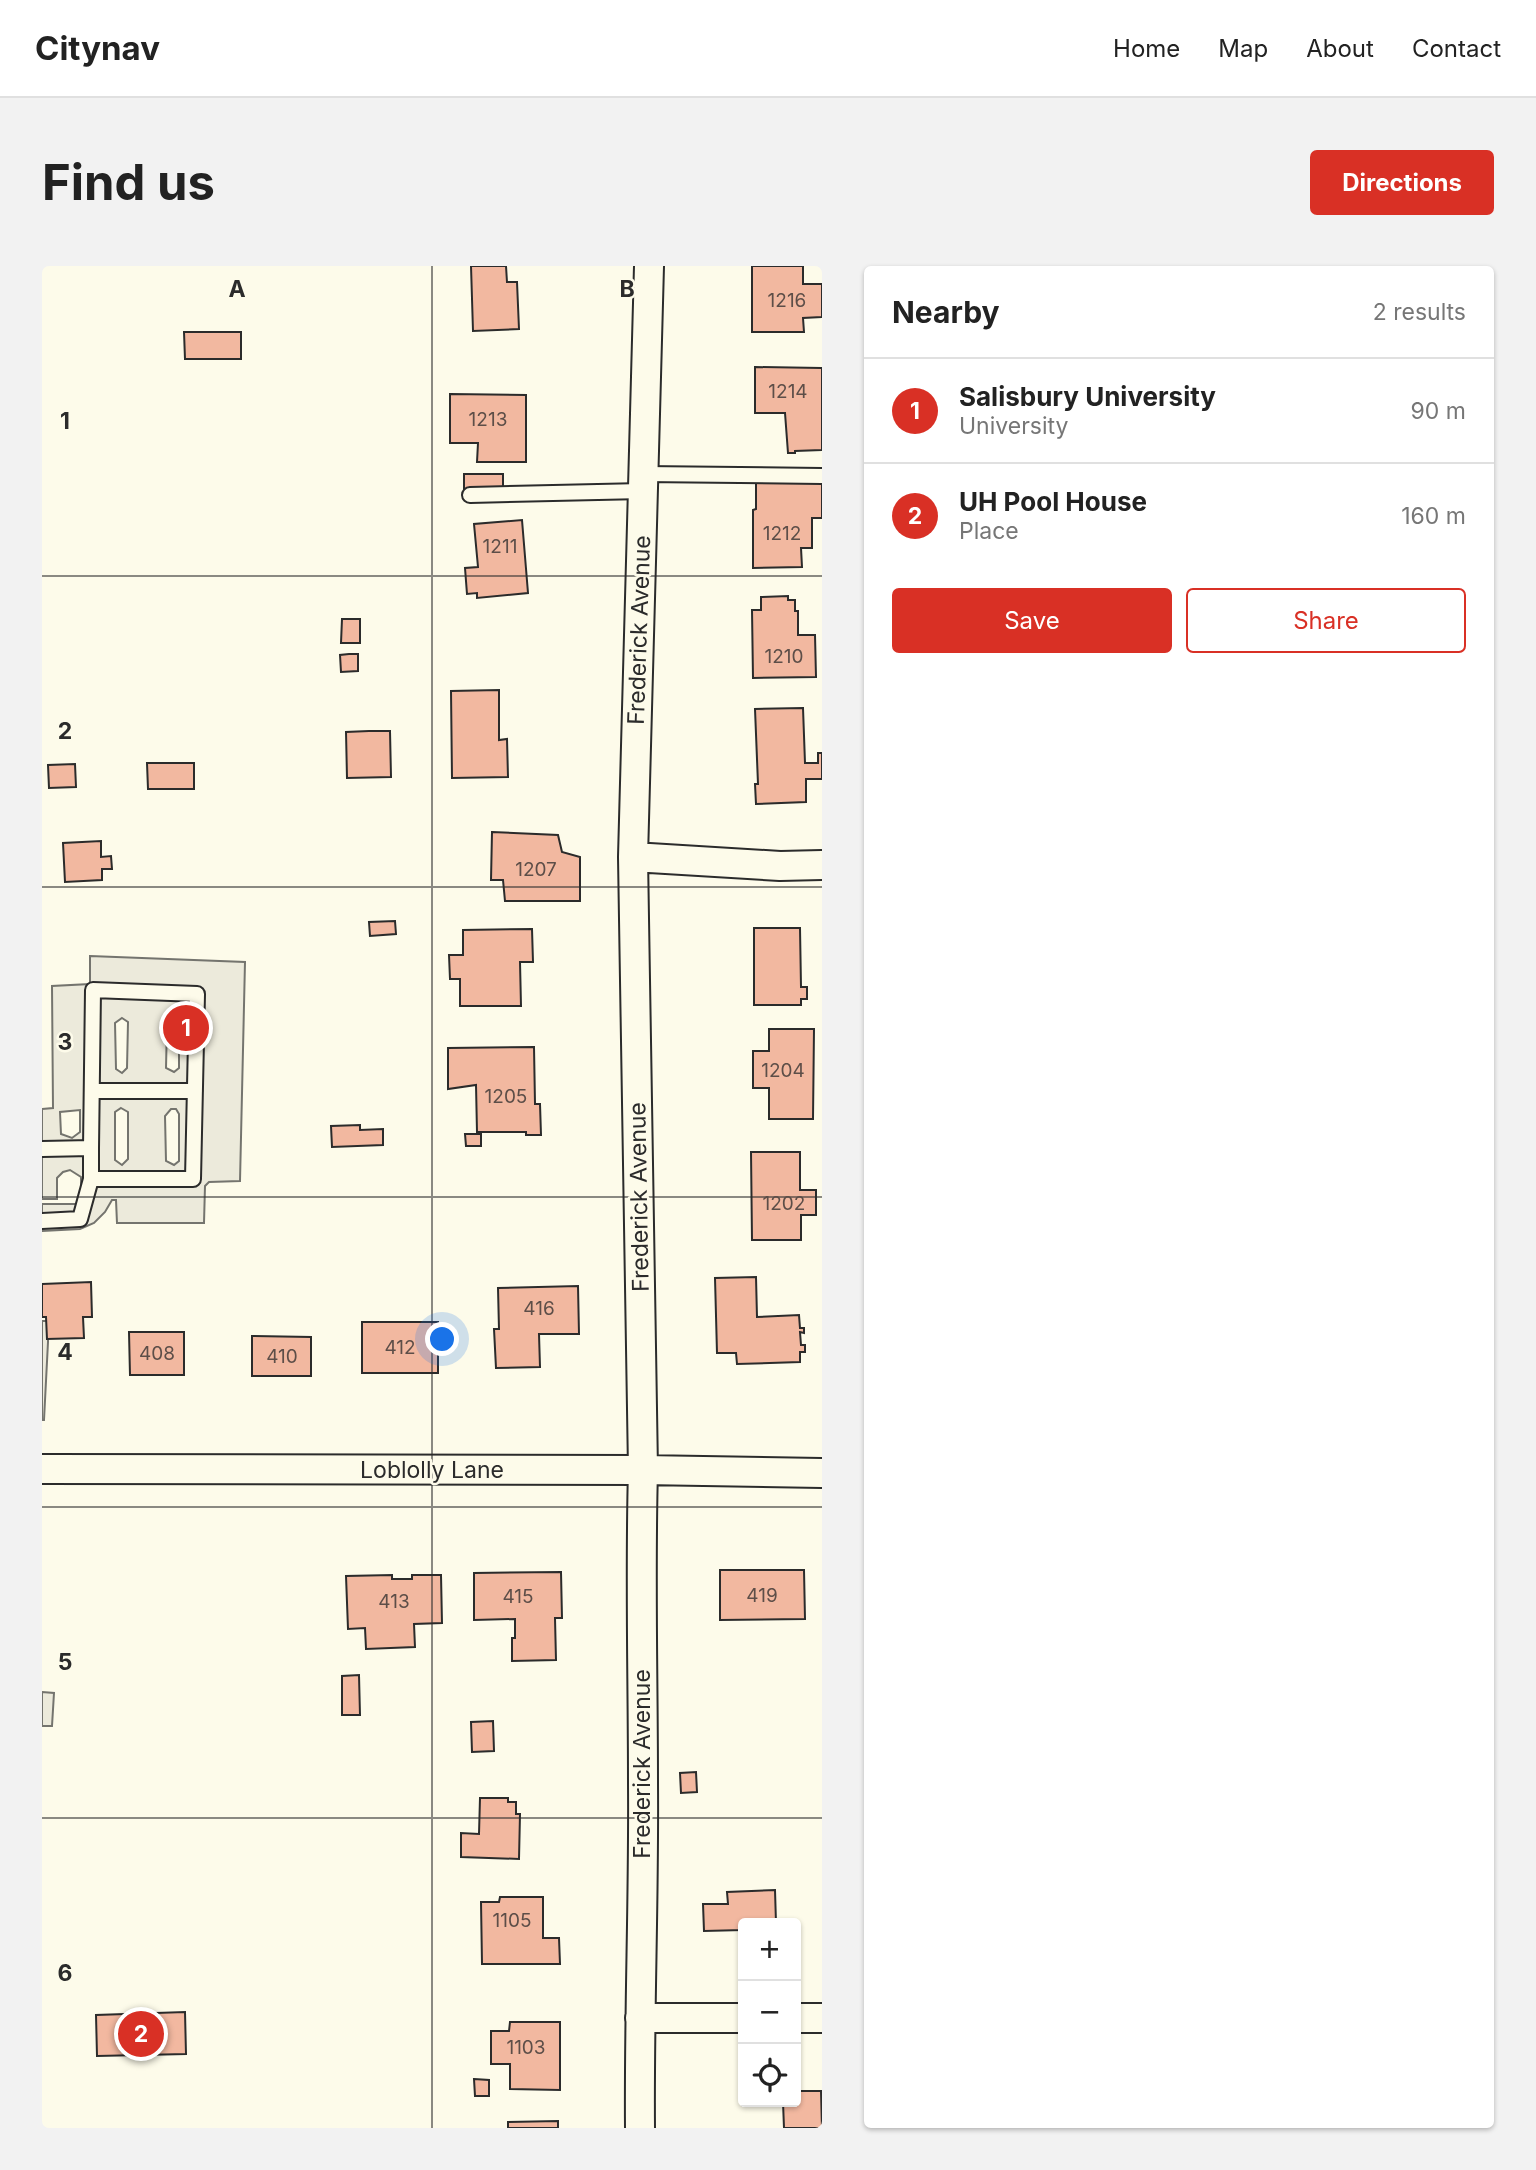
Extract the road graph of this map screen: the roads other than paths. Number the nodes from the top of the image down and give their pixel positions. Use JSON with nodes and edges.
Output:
{"nodes":[{"id":1,"x":649,"y":266,"type":"edge"},
{"id":2,"x":822,"y":476,"type":"edge"},
{"id":3,"x":643,"y":483,"type":"junction"},
{"id":4,"x":470,"y":495,"type":"dead end"},
{"id":5,"x":633,"y":857,"type":"junction"},
{"id":6,"x":822,"y":865,"type":"edge"},
{"id":7,"x":92,"y":1091,"type":"junction"},
{"id":8,"x":195,"y":1091,"type":"junction"},
{"id":9,"x":91,"y":1148,"type":"junction"},
{"id":10,"x":42,"y":1149,"type":"edge"},
{"id":11,"x":92,"y":1179,"type":"junction"},
{"id":12,"x":42,"y":1221,"type":"edge"},
{"id":13,"x":42,"y":1469,"type":"edge"},
{"id":14,"x":643,"y":1470,"type":"junction"},
{"id":15,"x":822,"y":1473,"type":"edge"},
{"id":16,"x":639,"y":2018,"type":"junction"},
{"id":17,"x":738,"y":2018,"type":"edge"},
{"id":18,"x":801,"y":2018,"type":"edge"},
{"id":19,"x":822,"y":2018,"type":"edge"},
{"id":20,"x":640,"y":2128,"type":"edge"}],
"edges":[{"from":1,"to":3,"type":"street","name":"Frederick Avenue"},
{"from":2,"to":3,"type":"lane"},
{"from":3,"to":4,"type":"lane"},
{"from":3,"to":5,"type":"street","name":"Frederick Avenue"},
{"from":5,"to":6,"type":"street"},
{"from":5,"to":14,"type":"street","name":"Frederick Avenue"},
{"from":7,"to":8,"type":"lane"},
{"from":7,"to":8,"type":"lane"},
{"from":7,"to":9,"type":"lane"},
{"from":8,"to":11,"type":"lane"},
{"from":9,"to":10,"type":"lane"},
{"from":9,"to":11,"type":"lane"},
{"from":11,"to":12,"type":"lane"},
{"from":13,"to":14,"type":"street","name":"Loblolly Lane"},
{"from":14,"to":15,"type":"street","name":"Loblolly Lane"},
{"from":14,"to":16,"type":"street","name":"Frederick Avenue"},
{"from":16,"to":17,"type":"street"},
{"from":16,"to":20,"type":"street","name":"Frederick Avenue"},
{"from":18,"to":19,"type":"street"}]}
